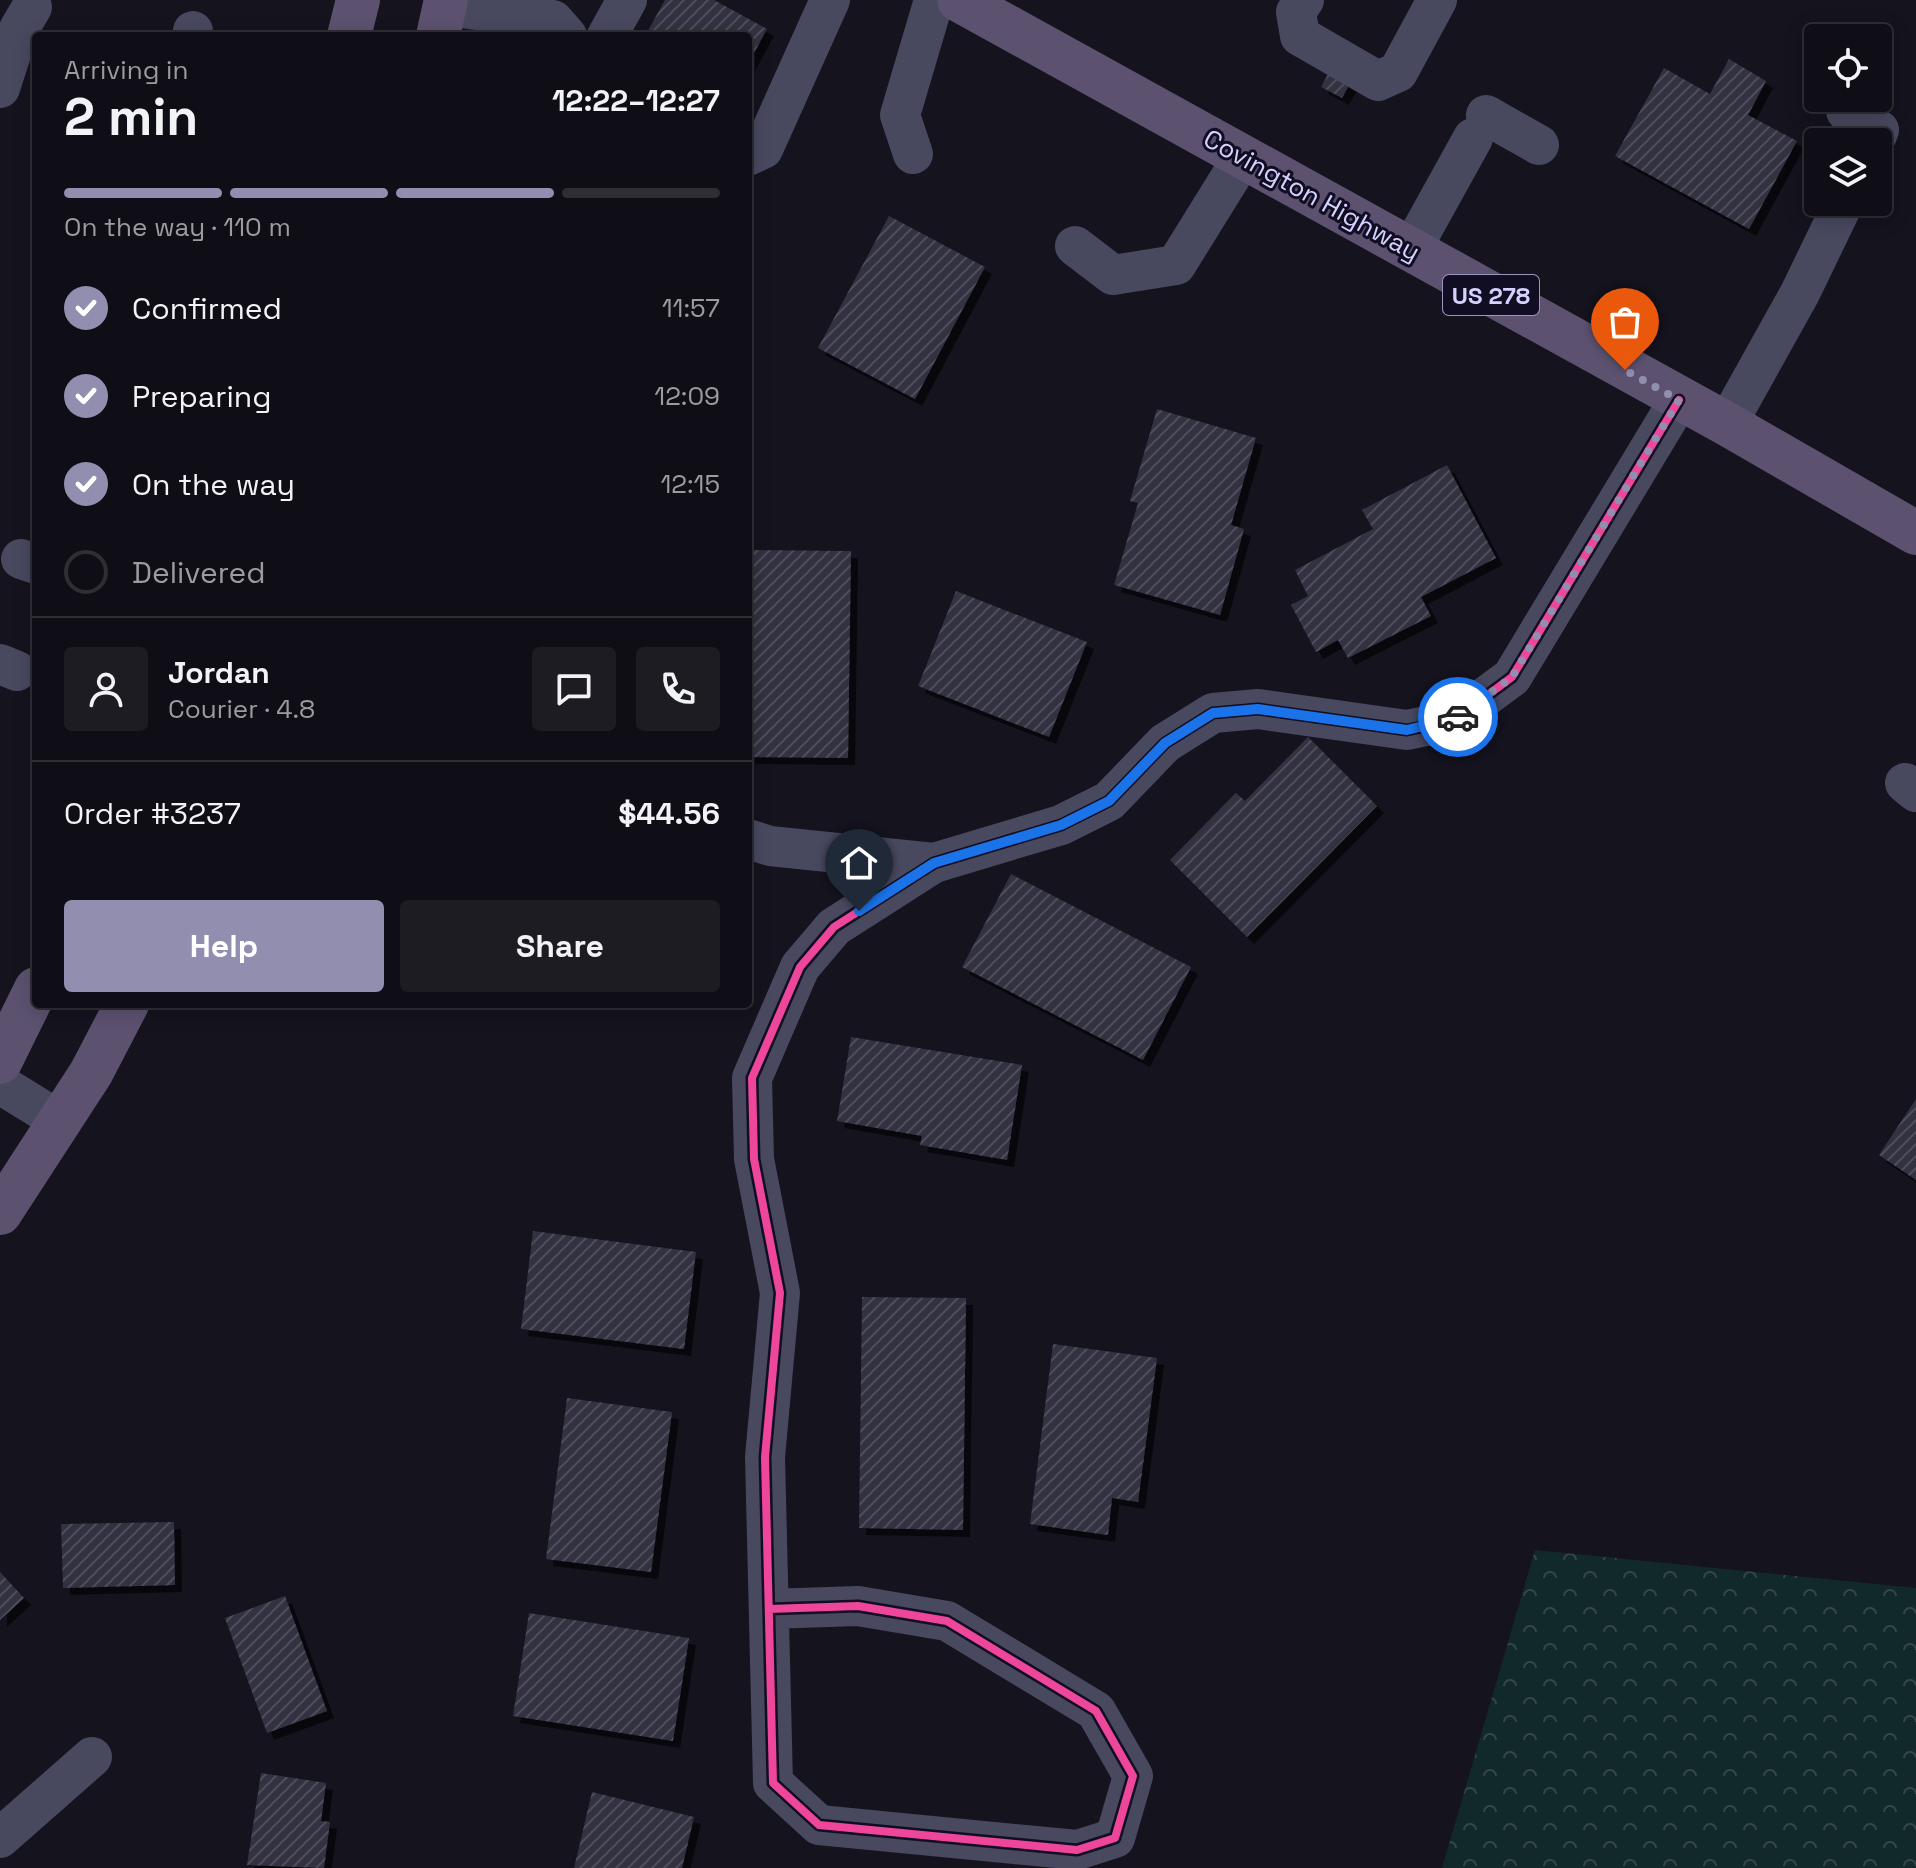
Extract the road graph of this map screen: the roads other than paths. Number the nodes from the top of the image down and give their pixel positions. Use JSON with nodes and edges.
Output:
{"nodes":[{"id":1,"x":358,"y":0,"type":"edge"},
{"id":2,"x":627,"y":0,"type":"edge"},
{"id":3,"x":830,"y":0,"type":"edge"},
{"id":4,"x":934,"y":0,"type":"edge"},
{"id":5,"x":959,"y":0,"type":"edge"},
{"id":6,"x":1304,"y":0,"type":"edge"},
{"id":7,"x":1437,"y":0,"type":"edge"},
{"id":8,"x":443,"y":14,"type":"edge"},
{"id":9,"x":23,"y":24,"type":"edge"},
{"id":10,"x":350,"y":32,"type":"edge"},
{"id":11,"x":564,"y":32,"type":"edge"},
{"id":12,"x":609,"y":32,"type":"edge"},
{"id":13,"x":0,"y":88,"type":"edge"},
{"id":14,"x":1848,"y":112,"type":"edge"},
{"id":15,"x":1876,"y":128,"type":"edge"},
{"id":16,"x":1539,"y":145,"type":"dead end"},
{"id":17,"x":752,"y":154,"type":"edge"},
{"id":18,"x":913,"y":154,"type":"dead end"},
{"id":19,"x":1243,"y":157,"type":"junction"},
{"id":20,"x":1834,"y":216,"type":"edge"},
{"id":21,"x":1075,"y":246,"type":"dead end"},
{"id":22,"x":1411,"y":250,"type":"junction"},
{"id":23,"x":1679,"y":400,"type":"junction"},
{"id":24,"x":1727,"y":424,"type":"junction"},
{"id":25,"x":1916,"y":533,"type":"edge"},
{"id":26,"x":752,"y":840,"type":"edge"},
{"id":27,"x":934,"y":863,"type":"junction"},
{"id":28,"x":32,"y":997,"type":"edge"},
{"id":29,"x":125,"y":1008,"type":"edge"},
{"id":30,"x":0,"y":1062,"type":"edge"},
{"id":31,"x":0,"y":1084,"type":"edge"},
{"id":32,"x":60,"y":1121,"type":"junction"},
{"id":33,"x":0,"y":1213,"type":"edge"},
{"id":34,"x":769,"y":1609,"type":"junction"},
{"id":35,"x":92,"y":1757,"type":"dead end"},
{"id":36,"x":0,"y":1838,"type":"edge"}],
"edges":[{"from":1,"to":10,"type":"main road"},
{"from":2,"to":12,"type":"street"},
{"from":3,"to":17,"type":"street"},
{"from":4,"to":18,"type":"street"},
{"from":5,"to":19,"type":"main road","name":"Covington Highway","number":"US 278"},
{"from":6,"to":7,"type":"street"},
{"from":8,"to":11,"type":"street"},
{"from":9,"to":13,"type":"street"},
{"from":14,"to":15,"type":"street"},
{"from":16,"to":22,"type":"street"},
{"from":19,"to":21,"type":"street"},
{"from":19,"to":22,"type":"main road","name":"Covington Highway","number":"US 278"},
{"from":20,"to":24,"type":"street"},
{"from":22,"to":23,"type":"main road","name":"Covington Highway","number":"US 278"},
{"from":23,"to":24,"type":"main road","name":"Covington Highway","number":"US 278"},
{"from":23,"to":27,"type":"street"},
{"from":24,"to":25,"type":"main road","name":"Covington Highway","number":"US 278"},
{"from":26,"to":27,"type":"street"},
{"from":27,"to":34,"type":"street"},
{"from":28,"to":30,"type":"main road"},
{"from":29,"to":32,"type":"main road"},
{"from":31,"to":32,"type":"street"},
{"from":32,"to":33,"type":"main road"},
{"from":34,"to":34,"type":"street"},
{"from":35,"to":36,"type":"street"}]}
